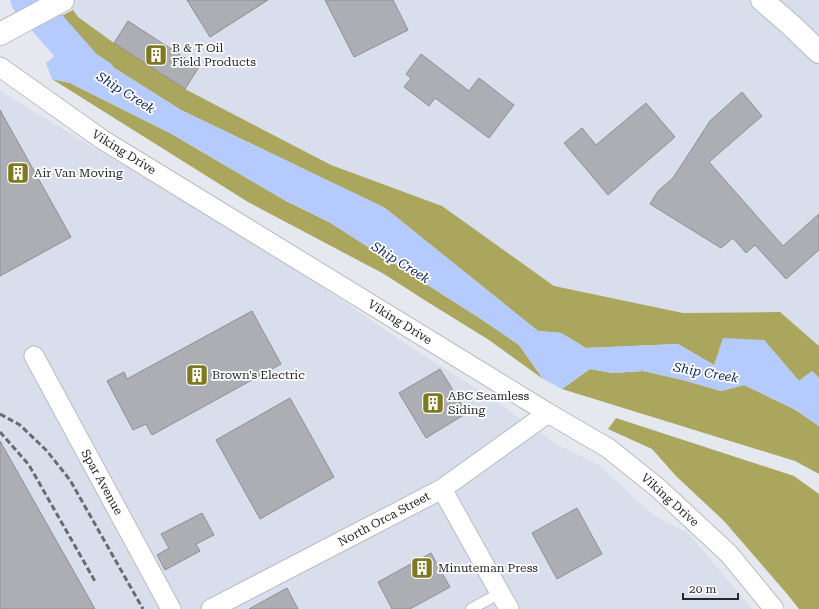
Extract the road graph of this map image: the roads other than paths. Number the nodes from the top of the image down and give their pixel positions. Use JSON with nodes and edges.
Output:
{"nodes":[{"id":1,"x":762,"y":0,"type":"edge"},
{"id":2,"x":62,"y":1,"type":"edge"},
{"id":3,"x":2,"y":33,"type":"edge"},
{"id":4,"x":819,"y":52,"type":"edge"},
{"id":5,"x":0,"y":67,"type":"edge"},
{"id":6,"x":34,"y":356,"type":"dead end"},
{"id":7,"x":548,"y":412,"type":"junction"},
{"id":8,"x":442,"y":489,"type":"junction"},
{"id":9,"x":504,"y":601,"type":"edge"},
{"id":10,"x":171,"y":609,"type":"edge"},
{"id":11,"x":211,"y":609,"type":"edge"},
{"id":12,"x":471,"y":609,"type":"edge"},
{"id":13,"x":774,"y":609,"type":"edge"}],
"edges":[{"from":1,"to":4,"type":"street"},
{"from":2,"to":3,"type":"street"},
{"from":5,"to":7,"type":"street","name":"Viking Drive"},
{"from":6,"to":10,"type":"street","name":"Spar Avenue"},
{"from":7,"to":8,"type":"street","name":"North Orca Street"},
{"from":7,"to":13,"type":"street","name":"Viking Drive"},
{"from":8,"to":9,"type":"street"},
{"from":8,"to":11,"type":"street","name":"North Orca Street"},
{"from":9,"to":12,"type":"lane"}]}
